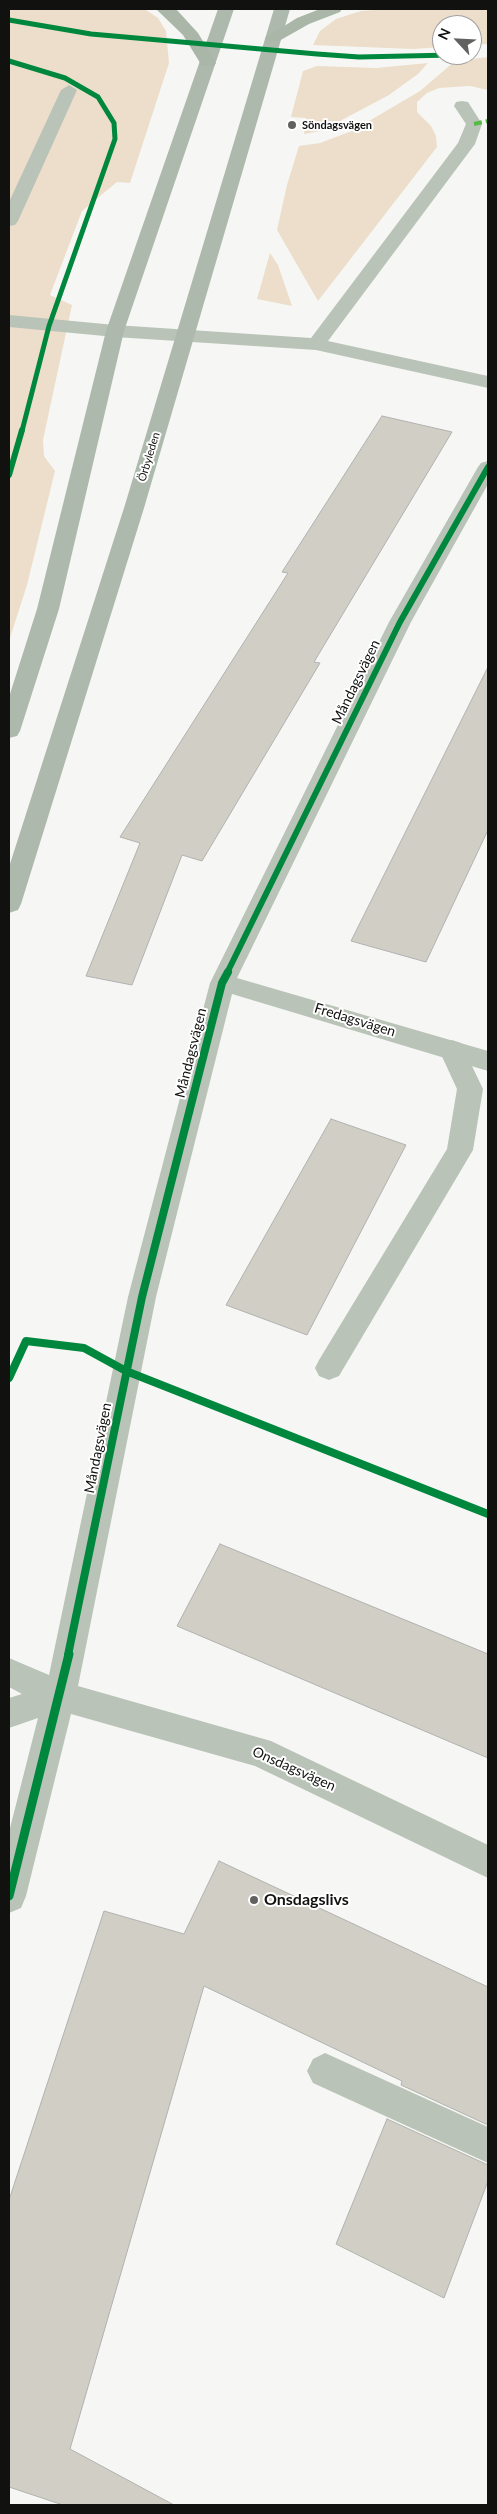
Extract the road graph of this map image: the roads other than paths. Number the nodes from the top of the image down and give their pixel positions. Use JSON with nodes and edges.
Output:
{"nodes":[{"id":1,"x":164,"y":9,"type":"edge"},
{"id":2,"x":226,"y":9,"type":"edge"},
{"id":3,"x":282,"y":9,"type":"edge"},
{"id":4,"x":334,"y":9,"type":"edge"},
{"id":5,"x":273,"y":38,"type":"junction"},
{"id":6,"x":208,"y":63,"type":"junction"},
{"id":7,"x":69,"y":90,"type":"dead end"},
{"id":8,"x":462,"y":106,"type":"dead end"},
{"id":9,"x":9,"y":221,"type":"edge"},
{"id":10,"x":9,"y":321,"type":"edge"},
{"id":11,"x":115,"y":332,"type":"junction"},
{"id":12,"x":186,"y":336,"type":"junction"},
{"id":13,"x":316,"y":344,"type":"junction"},
{"id":14,"x":488,"y":382,"type":"edge"},
{"id":15,"x":488,"y":467,"type":"edge"},
{"id":16,"x":9,"y":731,"type":"edge"},
{"id":17,"x":9,"y":904,"type":"edge"},
{"id":18,"x":222,"y":983,"type":"junction"},
{"id":19,"x":452,"y":1050,"type":"junction"},
{"id":20,"x":488,"y":1061,"type":"edge"},
{"id":21,"x":329,"y":1368,"type":"dead end"},
{"id":22,"x":9,"y":1672,"type":"edge"},
{"id":23,"x":60,"y":1696,"type":"junction"},
{"id":24,"x":9,"y":1713,"type":"edge"},
{"id":25,"x":488,"y":1862,"type":"edge"},
{"id":26,"x":9,"y":1896,"type":"edge"},
{"id":27,"x":325,"y":2071,"type":"dead end"},
{"id":28,"x":488,"y":2145,"type":"edge"}],
"edges":[{"from":1,"to":6,"type":"highway"},
{"from":2,"to":6,"type":"main road"},
{"from":3,"to":5,"type":"main road","name":"Örbyleden"},
{"from":4,"to":5,"type":"highway"},
{"from":5,"to":12,"type":"main road","name":"Örbyleden"},
{"from":6,"to":11,"type":"main road"},
{"from":7,"to":9,"type":"street"},
{"from":8,"to":13,"type":"street"},
{"from":10,"to":11,"type":"street"},
{"from":11,"to":12,"type":"street"},
{"from":11,"to":16,"type":"main road"},
{"from":12,"to":13,"type":"street"},
{"from":12,"to":17,"type":"main road","name":"Örbyleden"},
{"from":13,"to":14,"type":"street"},
{"from":15,"to":18,"type":"street","name":"Måndagsvägen"},
{"from":18,"to":19,"type":"street","name":"Fredagsvägen"},
{"from":18,"to":23,"type":"street","name":"Måndagsvägen"},
{"from":19,"to":20,"type":"street","name":"Fredagsvägen"},
{"from":19,"to":21,"type":"street"},
{"from":22,"to":23,"type":"street","name":"Onsdagsvägen"},
{"from":23,"to":24,"type":"street"},
{"from":23,"to":25,"type":"street","name":"Onsdagsvägen"},
{"from":23,"to":26,"type":"street","name":"Måndagsvägen"},
{"from":27,"to":28,"type":"street"}]}
